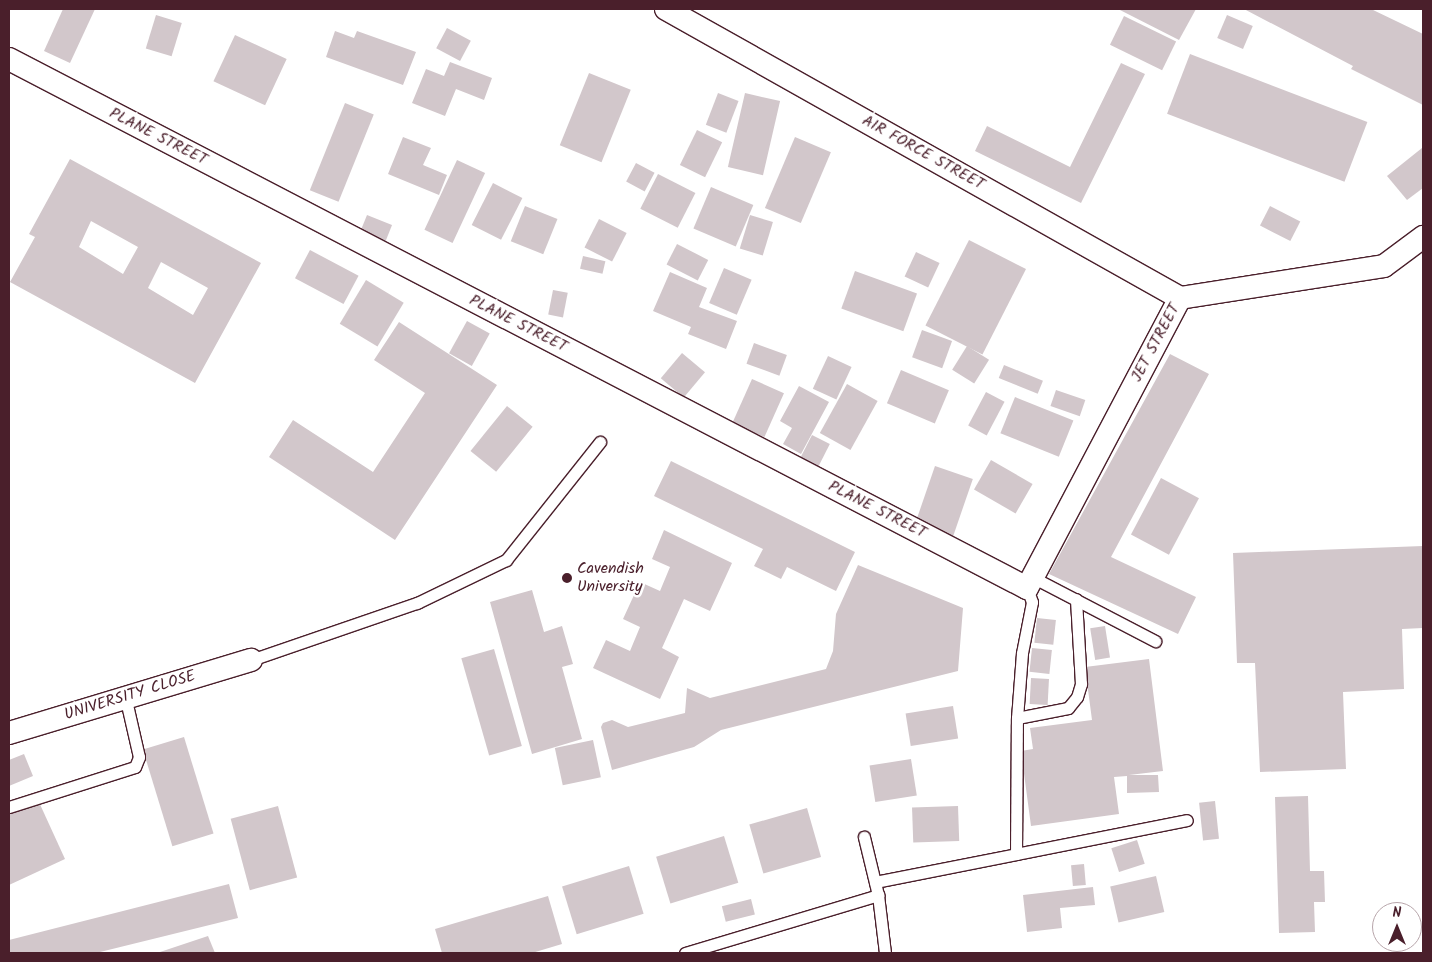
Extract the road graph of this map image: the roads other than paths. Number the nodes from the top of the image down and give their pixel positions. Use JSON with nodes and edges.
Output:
{"nodes":[{"id":1,"x":666,"y":9,"type":"edge"},
{"id":2,"x":9,"y":60,"type":"edge"},
{"id":3,"x":1423,"y":237,"type":"edge"},
{"id":4,"x":1180,"y":298,"type":"junction"},
{"id":5,"x":600,"y":442,"type":"dead end"},
{"id":6,"x":1030,"y":582,"type":"junction"},
{"id":7,"x":1076,"y":599,"type":"junction"},
{"id":8,"x":1154,"y":641,"type":"dead end"},
{"id":9,"x":251,"y":660,"type":"joint"},
{"id":10,"x":125,"y":696,"type":"junction"},
{"id":11,"x":1017,"y":718,"type":"junction"},
{"id":12,"x":9,"y":733,"type":"edge"},
{"id":13,"x":9,"y":807,"type":"edge"},
{"id":14,"x":1186,"y":820,"type":"dead end"},
{"id":15,"x":864,"y":837,"type":"dead end"},
{"id":16,"x":1016,"y":854,"type":"junction"},
{"id":17,"x":875,"y":882,"type":"junction"},
{"id":18,"x":878,"y":895,"type":"junction"},
{"id":19,"x":684,"y":953,"type":"edge"},
{"id":20,"x":886,"y":953,"type":"edge"}],
"edges":[{"from":1,"to":4,"type":"street","name":"AIR FORCE STREET"},
{"from":2,"to":6,"type":"street","name":"PLANE STREET"},
{"from":3,"to":4,"type":"street","name":"JET STREET"},
{"from":4,"to":6,"type":"street","name":"JET STREET"},
{"from":5,"to":9,"type":"lane"},
{"from":6,"to":7,"type":"lane"},
{"from":6,"to":11,"type":"lane"},
{"from":7,"to":8,"type":"lane"},
{"from":7,"to":11,"type":"lane"},
{"from":9,"to":10,"type":"street","name":"UNIVERSITY CLOSE"},
{"from":10,"to":12,"type":"street","name":"UNIVERSITY CLOSE"},
{"from":10,"to":13,"type":"lane"},
{"from":11,"to":16,"type":"lane"},
{"from":14,"to":16,"type":"lane"},
{"from":15,"to":17,"type":"lane"},
{"from":16,"to":17,"type":"lane"},
{"from":17,"to":18,"type":"lane"},
{"from":18,"to":19,"type":"lane"},
{"from":18,"to":20,"type":"lane"}]}
